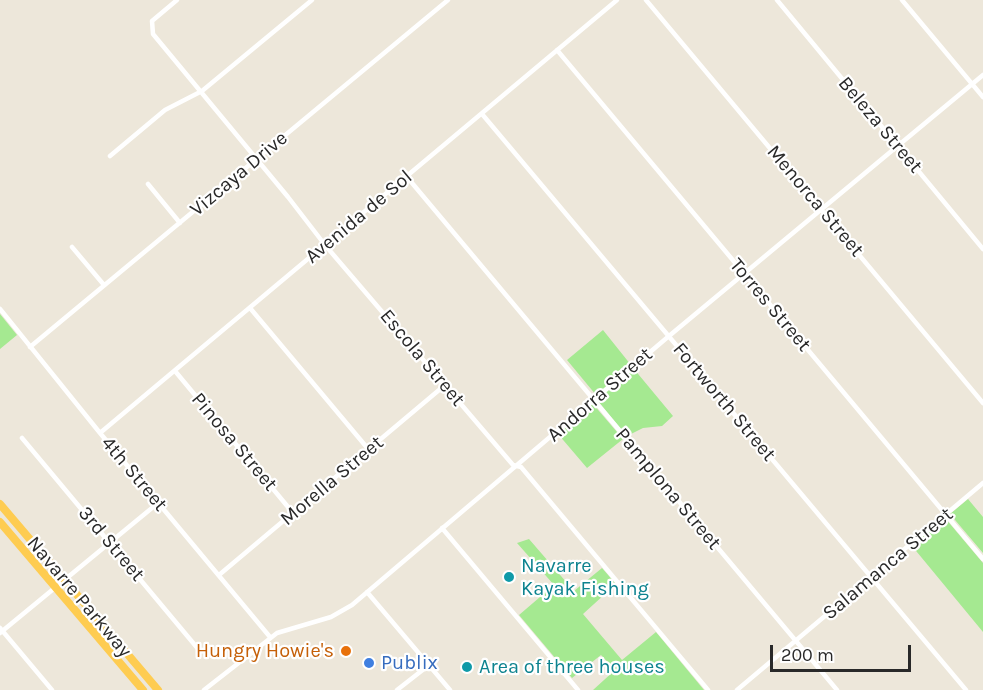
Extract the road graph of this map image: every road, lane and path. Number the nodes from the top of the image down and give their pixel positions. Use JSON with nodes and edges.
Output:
{"nodes":[{"id":1,"x":177,"y":0,"type":"edge"},
{"id":2,"x":312,"y":0,"type":"edge"},
{"id":3,"x":448,"y":0,"type":"edge"},
{"id":4,"x":617,"y":0,"type":"edge"},
{"id":5,"x":646,"y":0,"type":"edge"},
{"id":6,"x":777,"y":0,"type":"edge"},
{"id":7,"x":902,"y":0,"type":"edge"},
{"id":8,"x":558,"y":50,"type":"junction"},
{"id":9,"x":983,"y":75,"type":"edge"},
{"id":10,"x":972,"y":84,"type":"junction"},
{"id":11,"x":202,"y":92,"type":"junction"},
{"id":12,"x":983,"y":97,"type":"edge"},
{"id":13,"x":482,"y":114,"type":"junction"},
{"id":14,"x":898,"y":146,"type":"junction"},
{"id":15,"x":110,"y":156,"type":"dead end"},
{"id":16,"x":257,"y":159,"type":"junction"},
{"id":17,"x":407,"y":177,"type":"junction"},
{"id":18,"x":148,"y":184,"type":"dead end"},
{"id":19,"x":822,"y":210,"type":"junction"},
{"id":20,"x":180,"y":223,"type":"junction"},
{"id":21,"x":326,"y":245,"type":"junction"},
{"id":22,"x":72,"y":247,"type":"dead end"},
{"id":23,"x":983,"y":249,"type":"edge"},
{"id":24,"x":745,"y":274,"type":"junction"},
{"id":25,"x":104,"y":285,"type":"junction"},
{"id":26,"x":250,"y":308,"type":"junction"},
{"id":27,"x":0,"y":309,"type":"edge"},
{"id":28,"x":669,"y":336,"type":"junction"},
{"id":29,"x":30,"y":347,"type":"junction"},
{"id":30,"x":175,"y":371,"type":"junction"},
{"id":31,"x":445,"y":385,"type":"junction"},
{"id":32,"x":594,"y":400,"type":"junction"},
{"id":33,"x":983,"y":403,"type":"edge"},
{"id":34,"x":100,"y":434,"type":"junction"},
{"id":35,"x":22,"y":438,"type":"dead end"},
{"id":36,"x":369,"y":450,"type":"junction"},
{"id":37,"x":517,"y":466,"type":"junction"},
{"id":38,"x":983,"y":483,"type":"edge"},
{"id":39,"x":158,"y":503,"type":"junction"},
{"id":40,"x":0,"y":504,"type":"edge"},
{"id":41,"x":293,"y":513,"type":"junction"},
{"id":42,"x":946,"y":514,"type":"junction"},
{"id":43,"x":0,"y":522,"type":"edge"},
{"id":44,"x":442,"y":528,"type":"junction"},
{"id":45,"x":110,"y":543,"type":"junction"},
{"id":46,"x":983,"y":559,"type":"edge"},
{"id":47,"x":219,"y":575,"type":"junction"},
{"id":48,"x":871,"y":577,"type":"junction"},
{"id":49,"x":65,"y":580,"type":"junction"},
{"id":50,"x":56,"y":588,"type":"junction"},
{"id":51,"x":367,"y":592,"type":"junction"},
{"id":52,"x":1,"y":631,"type":"edge"},
{"id":53,"x":270,"y":637,"type":"junction"},
{"id":54,"x":796,"y":641,"type":"junction"},
{"id":55,"x":199,"y":650,"type":"dead end"},
{"id":56,"x":429,"y":665,"type":"junction"},
{"id":57,"x":52,"y":690,"type":"edge"},
{"id":58,"x":143,"y":690,"type":"edge"},
{"id":59,"x":158,"y":690,"type":"edge"},
{"id":60,"x":204,"y":690,"type":"edge"},
{"id":61,"x":397,"y":690,"type":"edge"},
{"id":62,"x":450,"y":690,"type":"edge"},
{"id":63,"x":579,"y":690,"type":"edge"},
{"id":64,"x":708,"y":690,"type":"edge"},
{"id":65,"x":737,"y":690,"type":"edge"},
{"id":66,"x":837,"y":690,"type":"edge"},
{"id":67,"x":966,"y":690,"type":"edge"}],
"edges":[{"from":1,"to":11,"type":"street","name":"Escola Street"},
{"from":2,"to":11,"type":"street"},
{"from":3,"to":16,"type":"street","name":"Vizcaya Drive"},
{"from":4,"to":8,"type":"street","name":"Avenida de Sol"},
{"from":5,"to":19,"type":"street","name":"Menorca Street"},
{"from":6,"to":14,"type":"street","name":"Beleza Street"},
{"from":7,"to":10,"type":"street"},
{"from":8,"to":13,"type":"street","name":"Avenida de Sol"},
{"from":8,"to":24,"type":"street","name":"Torres Street"},
{"from":9,"to":10,"type":"street","name":"Andorra Street"},
{"from":10,"to":12,"type":"street"},
{"from":10,"to":14,"type":"street","name":"Andorra Street"},
{"from":11,"to":15,"type":"street"},
{"from":11,"to":16,"type":"street","name":"Escola Street"},
{"from":13,"to":17,"type":"street","name":"Avenida de Sol"},
{"from":13,"to":28,"type":"street","name":"Fortworth Street"},
{"from":14,"to":19,"type":"street","name":"Andorra Street"},
{"from":14,"to":23,"type":"street","name":"Beleza Street"},
{"from":16,"to":20,"type":"street","name":"Vizcaya Drive"},
{"from":16,"to":21,"type":"street","name":"Escola Street"},
{"from":17,"to":21,"type":"street","name":"Avenida de Sol"},
{"from":17,"to":32,"type":"street","name":"Pamplona Street"},
{"from":18,"to":20,"type":"street"},
{"from":19,"to":24,"type":"street","name":"Andorra Street"},
{"from":19,"to":33,"type":"street","name":"Menorca Street"},
{"from":20,"to":25,"type":"street","name":"Vizcaya Drive"},
{"from":21,"to":26,"type":"street","name":"Avenida de Sol"},
{"from":21,"to":31,"type":"street","name":"Escola Street"},
{"from":22,"to":25,"type":"street"},
{"from":24,"to":28,"type":"street","name":"Andorra Street"},
{"from":24,"to":42,"type":"street","name":"Torres Street"},
{"from":25,"to":29,"type":"street","name":"Vizcaya Drive"},
{"from":26,"to":30,"type":"street","name":"Avenida de Sol"},
{"from":26,"to":36,"type":"street"},
{"from":27,"to":29,"type":"street","name":"4th Street"},
{"from":28,"to":32,"type":"street","name":"Andorra Street"},
{"from":28,"to":48,"type":"street","name":"Fortworth Street"},
{"from":29,"to":34,"type":"street","name":"4th Street"},
{"from":30,"to":34,"type":"street","name":"Avenida de Sol"},
{"from":30,"to":41,"type":"street","name":"Pinosa Street"},
{"from":31,"to":36,"type":"street","name":"Morella Street"},
{"from":31,"to":37,"type":"street","name":"Escola Street"},
{"from":32,"to":37,"type":"street","name":"Andorra Street"},
{"from":32,"to":54,"type":"street","name":"Pamplona Street"},
{"from":34,"to":39,"type":"street","name":"4th Street"},
{"from":35,"to":45,"type":"street","name":"3rd Street"},
{"from":36,"to":41,"type":"street","name":"Morella Street"},
{"from":37,"to":44,"type":"street","name":"Andorra Street"},
{"from":37,"to":64,"type":"street","name":"Escola Street"},
{"from":38,"to":42,"type":"street","name":"Salamanca Street"},
{"from":39,"to":45,"type":"street"},
{"from":39,"to":47,"type":"street","name":"4th Street"},
{"from":40,"to":49,"type":"highway","name":"Navarre Parkway"},
{"from":41,"to":47,"type":"street","name":"Morella Street"},
{"from":42,"to":46,"type":"street","name":"Torres Street"},
{"from":42,"to":48,"type":"street","name":"Salamanca Street"},
{"from":43,"to":50,"type":"highway","name":"Navarre Parkway"},
{"from":44,"to":51,"type":"street","name":"Andorra Street"},
{"from":44,"to":63,"type":"street"},
{"from":45,"to":49,"type":"street"},
{"from":45,"to":55,"type":"street","name":"3rd Street"},
{"from":47,"to":53,"type":"street","name":"4th Street"},
{"from":48,"to":54,"type":"street","name":"Salamanca Street"},
{"from":48,"to":67,"type":"street","name":"Fortworth Street"},
{"from":49,"to":50,"type":"street"},
{"from":49,"to":59,"type":"highway","name":"Navarre Parkway"},
{"from":50,"to":52,"type":"street"},
{"from":50,"to":58,"type":"highway","name":"Navarre Parkway"},
{"from":51,"to":53,"type":"street","name":"Andorra Street"},
{"from":51,"to":56,"type":"street"},
{"from":52,"to":57,"type":"street"},
{"from":53,"to":60,"type":"street","name":"Andorra Street"},
{"from":54,"to":65,"type":"street","name":"Salamanca Street"},
{"from":54,"to":66,"type":"street","name":"Pamplona Street"},
{"from":56,"to":61,"type":"street"},
{"from":56,"to":62,"type":"street"}]}
